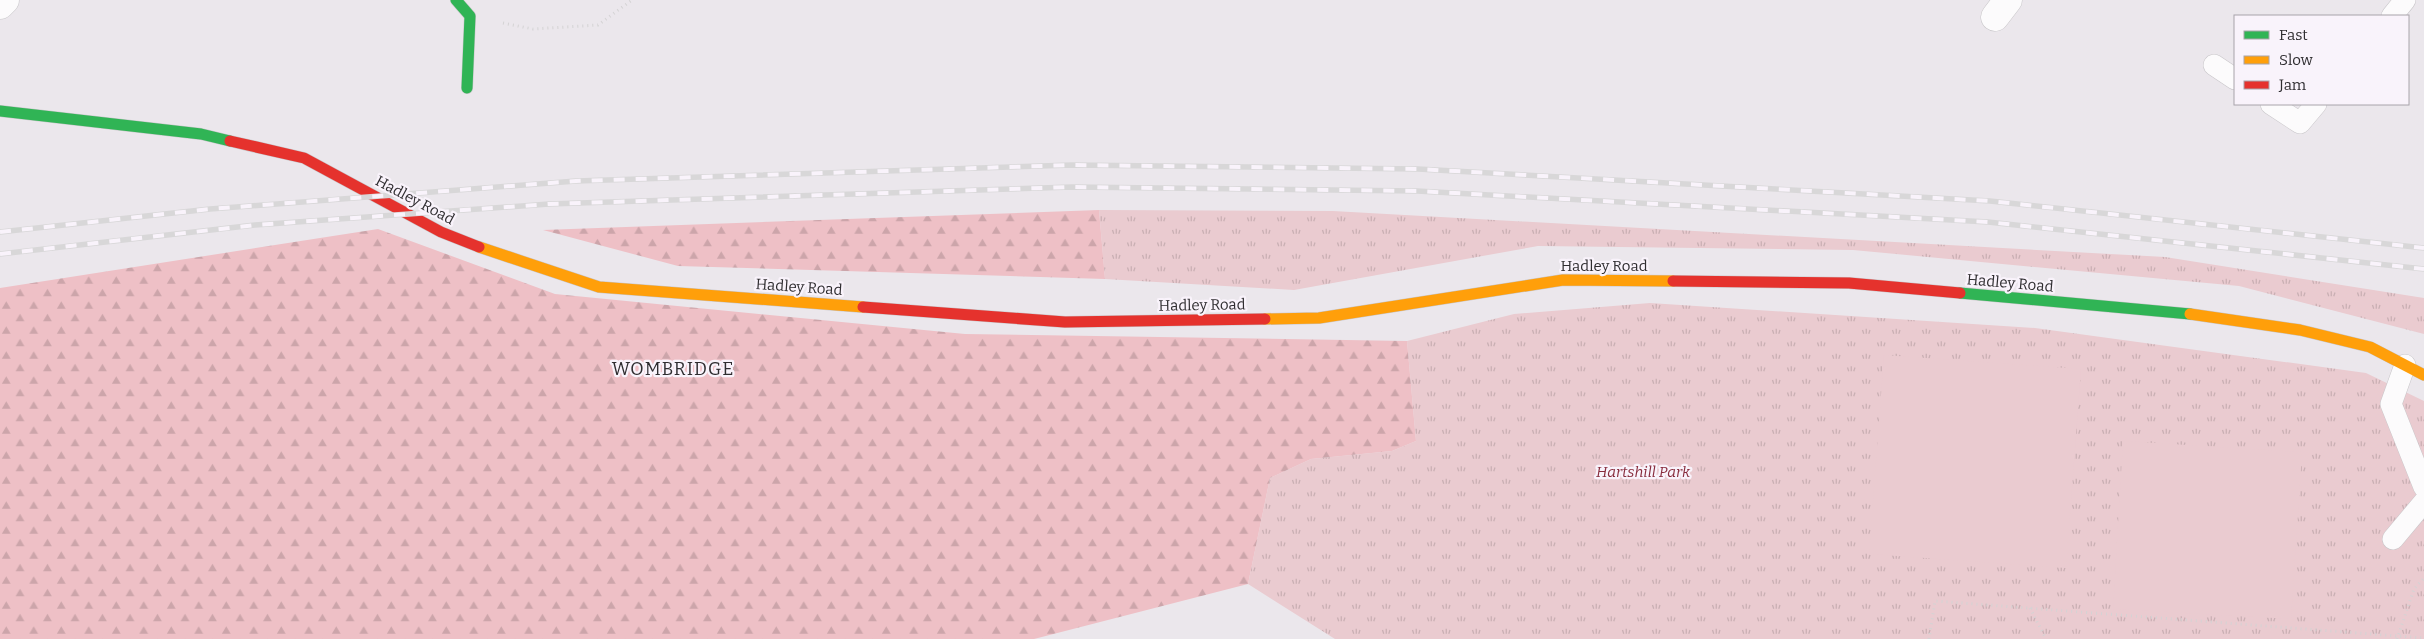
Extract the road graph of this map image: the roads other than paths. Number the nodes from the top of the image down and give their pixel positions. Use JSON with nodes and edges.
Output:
{"nodes":[{"id":1,"x":6,"y":0,"type":"edge"},
{"id":2,"x":456,"y":0,"type":"edge"},
{"id":3,"x":2406,"y":0,"type":"edge"},
{"id":4,"x":0,"y":4,"type":"edge"},
{"id":5,"x":2393,"y":15,"type":"edge"},
{"id":6,"x":2214,"y":64,"type":"dead end"},
{"id":7,"x":2234,"y":78,"type":"edge"},
{"id":8,"x":468,"y":88,"type":"dead end"},
{"id":9,"x":2273,"y":105,"type":"edge"},
{"id":10,"x":2315,"y":105,"type":"edge"},
{"id":11,"x":0,"y":111,"type":"edge"},
{"id":12,"x":2405,"y":365,"type":"junction"},
{"id":13,"x":2424,"y":375,"type":"edge"},
{"id":14,"x":2424,"y":487,"type":"edge"},
{"id":15,"x":2424,"y":502,"type":"edge"},
{"id":16,"x":2393,"y":538,"type":"dead end"}],
"edges":[{"from":1,"to":4,"type":"street"},
{"from":2,"to":8,"type":"street"},
{"from":3,"to":5,"type":"lane"},
{"from":6,"to":7,"type":"lane"},
{"from":9,"to":10,"type":"lane"},
{"from":11,"to":12,"type":"street","name":"Hadley Road"},
{"from":12,"to":13,"type":"street","name":"Hadley Road"},
{"from":12,"to":14,"type":"lane"},
{"from":15,"to":16,"type":"lane"}]}
